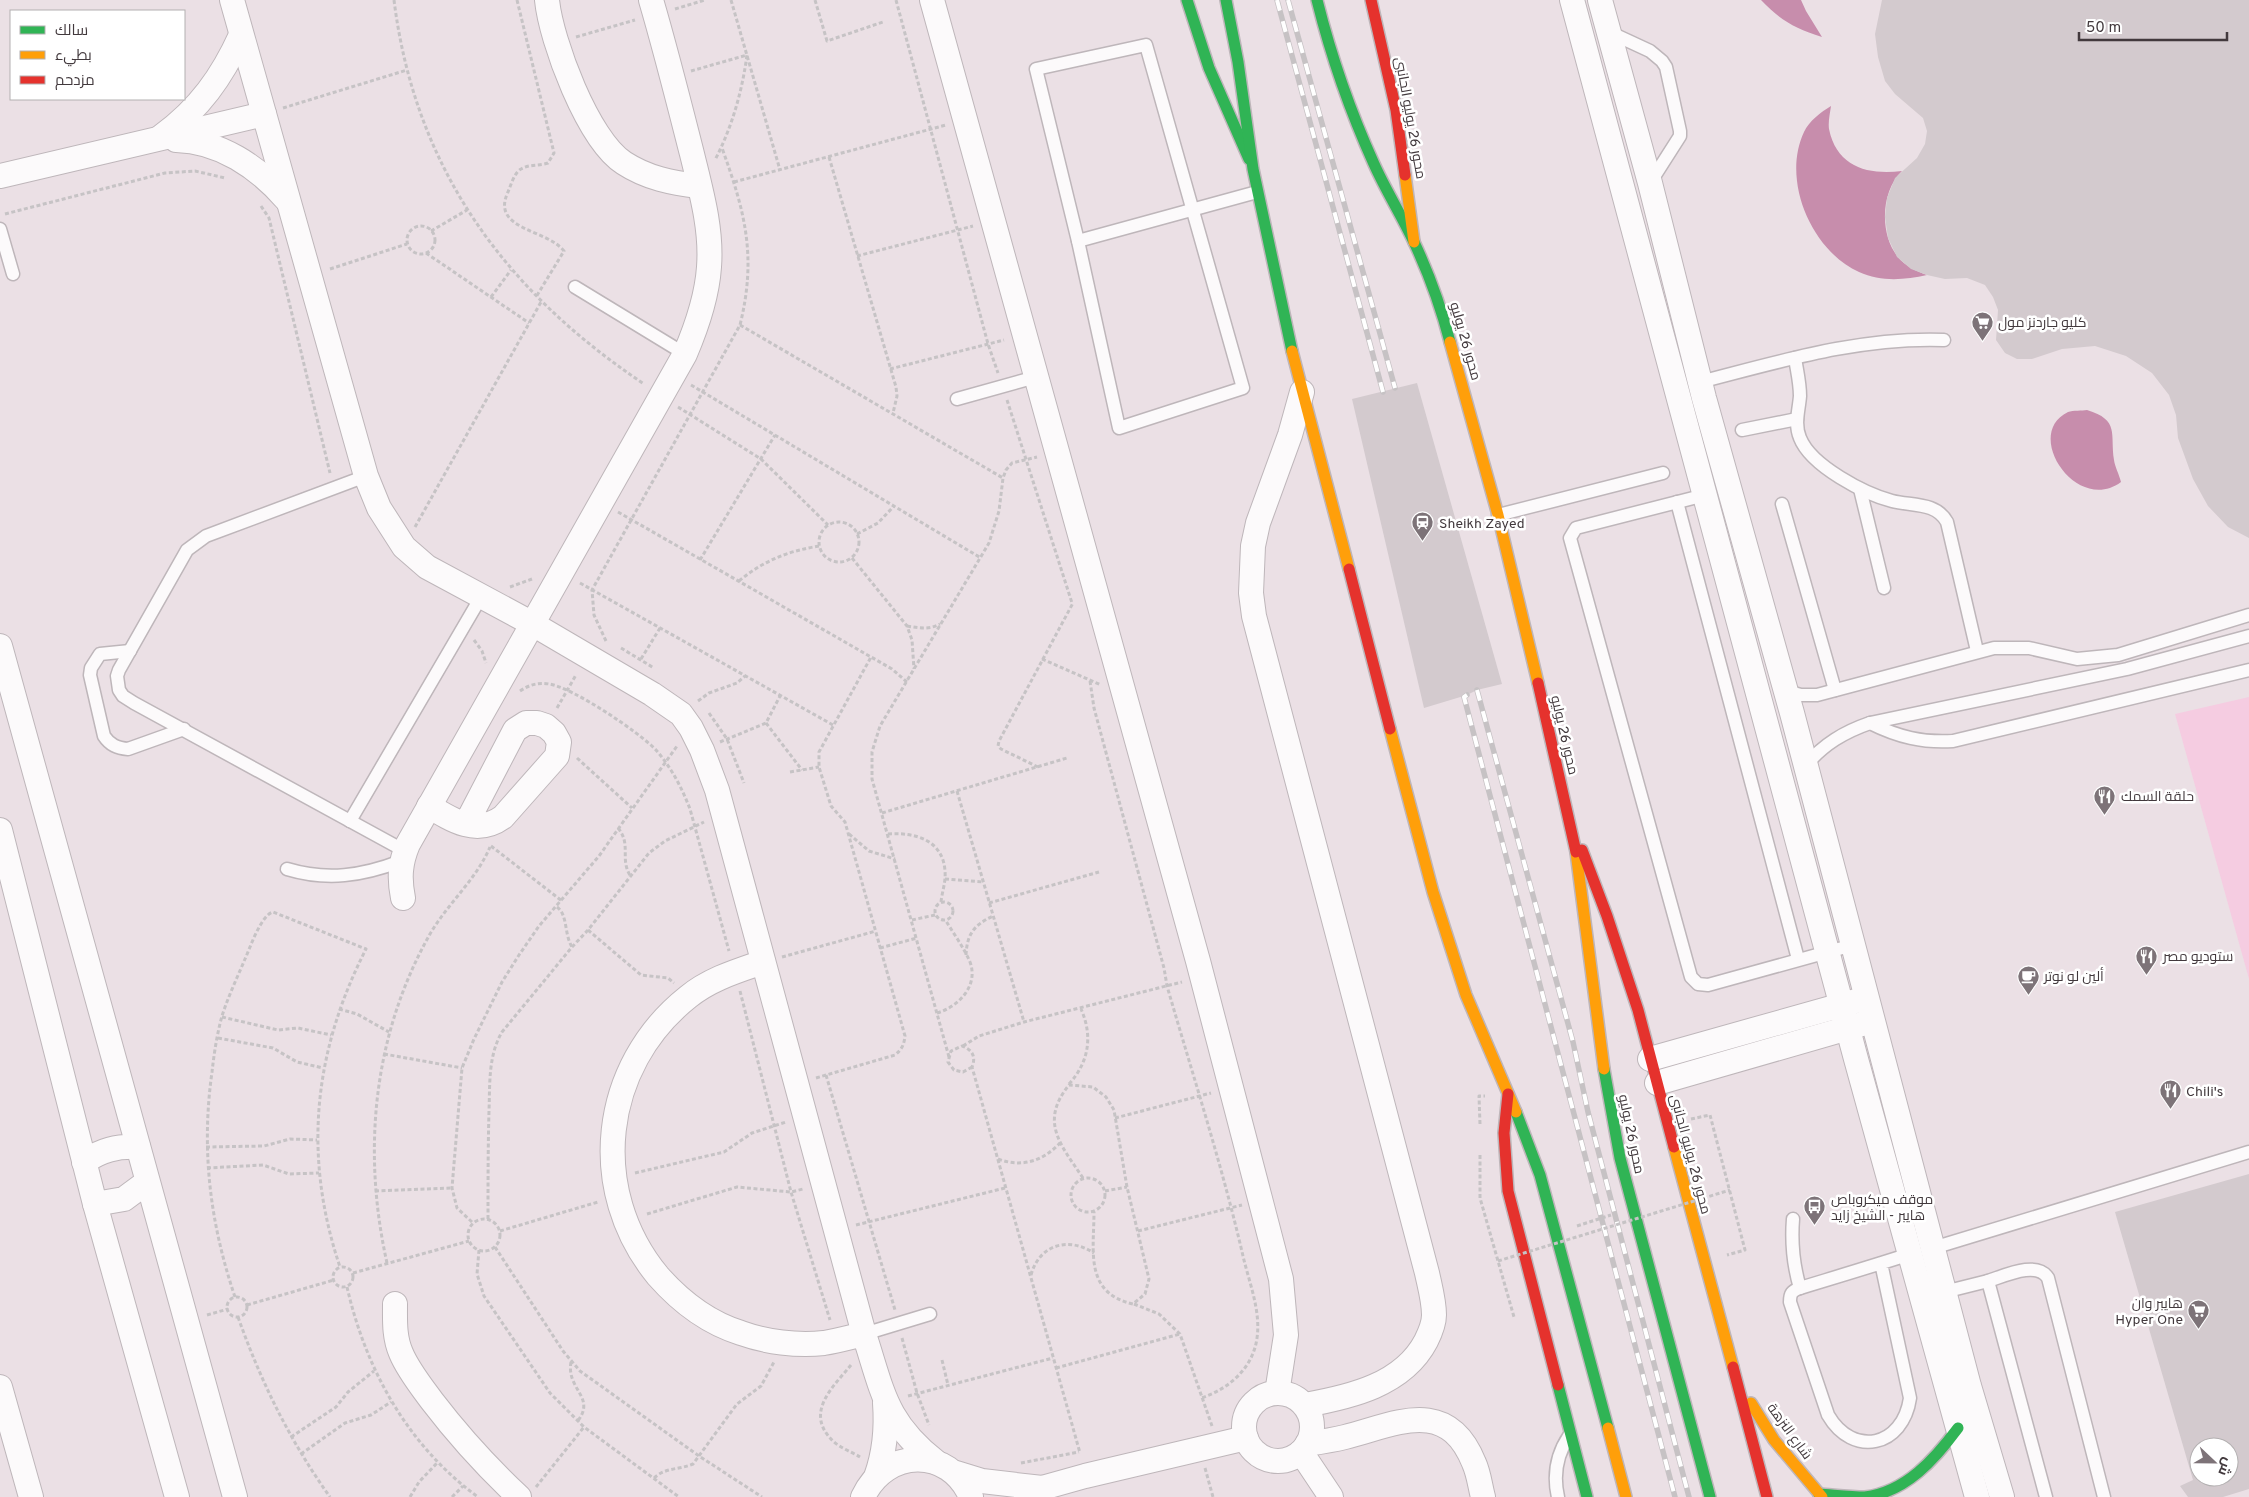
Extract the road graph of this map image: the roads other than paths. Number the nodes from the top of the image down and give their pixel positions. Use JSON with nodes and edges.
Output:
{"nodes":[{"id":1,"x":232,"y":0,"type":"edge"},
{"id":2,"x":547,"y":0,"type":"edge"},
{"id":3,"x":932,"y":0,"type":"edge"},
{"id":4,"x":1187,"y":0,"type":"edge"},
{"id":5,"x":1226,"y":0,"type":"edge"},
{"id":6,"x":1317,"y":0,"type":"edge"},
{"id":7,"x":1370,"y":0,"type":"edge"},
{"id":8,"x":1572,"y":0,"type":"edge"},
{"id":9,"x":1600,"y":0,"type":"edge"},
{"id":10,"x":653,"y":7,"type":"edge"},
{"id":11,"x":1608,"y":32,"type":"junction"},
{"id":12,"x":241,"y":35,"type":"junction"},
{"id":13,"x":264,"y":114,"type":"junction"},
{"id":14,"x":156,"y":140,"type":"junction"},
{"id":15,"x":1253,"y":168,"type":"junction"},
{"id":16,"x":0,"y":176,"type":"edge"},
{"id":17,"x":1650,"y":183,"type":"junction"},
{"id":18,"x":700,"y":186,"type":"junction"},
{"id":19,"x":1257,"y":192,"type":"junction"},
{"id":20,"x":289,"y":202,"type":"junction"},
{"id":21,"x":1192,"y":210,"type":"junction"},
{"id":22,"x":0,"y":229,"type":"edge"},
{"id":23,"x":1078,"y":240,"type":"junction"},
{"id":24,"x":1414,"y":242,"type":"junction"},
{"id":25,"x":13,"y":274,"type":"dead end"},
{"id":26,"x":575,"y":287,"type":"dead end"},
{"id":27,"x":1944,"y":340,"type":"dead end"},
{"id":28,"x":685,"y":354,"type":"junction"},
{"id":29,"x":1795,"y":358,"type":"junction"},
{"id":30,"x":1036,"y":377,"type":"junction"},
{"id":31,"x":1702,"y":390,"type":"junction"},
{"id":32,"x":1302,"y":392,"type":"junction"},
{"id":33,"x":957,"y":399,"type":"dead end"},
{"id":34,"x":1680,"y":404,"type":"junction"},
{"id":35,"x":1797,"y":419,"type":"junction"},
{"id":36,"x":1742,"y":430,"type":"dead end"},
{"id":37,"x":1663,"y":473,"type":"dead end"},
{"id":38,"x":366,"y":476,"type":"junction"},
{"id":39,"x":1860,"y":489,"type":"junction"},
{"id":40,"x":1705,"y":495,"type":"junction"},
{"id":41,"x":1677,"y":502,"type":"junction"},
{"id":42,"x":1782,"y":504,"type":"dead end"},
{"id":43,"x":1498,"y":515,"type":"junction"},
{"id":44,"x":1884,"y":588,"type":"dead end"},
{"id":45,"x":481,"y":597,"type":"junction"},
{"id":46,"x":2249,"y":615,"type":"edge"},
{"id":47,"x":531,"y":623,"type":"junction"},
{"id":48,"x":2249,"y":636,"type":"edge"},
{"id":49,"x":0,"y":646,"type":"edge"},
{"id":50,"x":130,"y":651,"type":"junction"},
{"id":51,"x":1977,"y":651,"type":"junction"},
{"id":52,"x":2249,"y":670,"type":"edge"},
{"id":53,"x":1835,"y":690,"type":"junction"},
{"id":54,"x":1786,"y":691,"type":"junction"},
{"id":55,"x":1870,"y":723,"type":"junction"},
{"id":56,"x":184,"y":729,"type":"junction"},
{"id":57,"x":1806,"y":765,"type":"junction"},
{"id":58,"x":429,"y":806,"type":"junction"},
{"id":59,"x":350,"y":821,"type":"junction"},
{"id":60,"x":1570,"y":823,"type":"junction"},
{"id":61,"x":466,"y":824,"type":"junction"},
{"id":62,"x":0,"y":830,"type":"edge"},
{"id":63,"x":403,"y":856,"type":"junction"},
{"id":64,"x":287,"y":869,"type":"dead end"},
{"id":65,"x":404,"y":898,"type":"dead end"},
{"id":66,"x":1853,"y":945,"type":"junction"},
{"id":67,"x":1827,"y":952,"type":"junction"},
{"id":68,"x":1798,"y":959,"type":"junction"},
{"id":69,"x":763,"y":962,"type":"junction"},
{"id":70,"x":1871,"y":1009,"type":"junction"},
{"id":71,"x":1845,"y":1017,"type":"junction"},
{"id":72,"x":1650,"y":1058,"type":"junction"},
{"id":73,"x":1657,"y":1084,"type":"junction"},
{"id":74,"x":1508,"y":1094,"type":"junction"},
{"id":75,"x":138,"y":1147,"type":"junction"},
{"id":76,"x":2249,"y":1152,"type":"edge"},
{"id":77,"x":84,"y":1162,"type":"junction"},
{"id":78,"x":147,"y":1182,"type":"junction"},
{"id":79,"x":95,"y":1204,"type":"junction"},
{"id":80,"x":1793,"y":1219,"type":"dead end"},
{"id":81,"x":1933,"y":1248,"type":"junction"},
{"id":82,"x":1910,"y":1254,"type":"junction"},
{"id":83,"x":1881,"y":1263,"type":"junction"},
{"id":84,"x":1988,"y":1280,"type":"junction"},
{"id":85,"x":1800,"y":1288,"type":"junction"},
{"id":86,"x":1944,"y":1292,"type":"junction"},
{"id":87,"x":395,"y":1304,"type":"dead end"},
{"id":88,"x":930,"y":1314,"type":"dead end"},
{"id":89,"x":866,"y":1340,"type":"junction"},
{"id":90,"x":1737,"y":1380,"type":"junction"},
{"id":91,"x":0,"y":1387,"type":"edge"},
{"id":92,"x":1277,"y":1393,"type":"junction"},
{"id":93,"x":885,"y":1402,"type":"junction"},
{"id":94,"x":1305,"y":1405,"type":"junction"},
{"id":95,"x":1958,"y":1428,"type":"junction"},
{"id":96,"x":1571,"y":1434,"type":"junction"},
{"id":97,"x":1246,"y":1438,"type":"junction"},
{"id":98,"x":1304,"y":1448,"type":"junction"},
{"id":99,"x":946,"y":1467,"type":"junction"},
{"id":100,"x":877,"y":1472,"type":"junction"},
{"id":101,"x":1034,"y":1492,"type":"edge"},
{"id":102,"x":527,"y":1493,"type":"edge"},
{"id":103,"x":1820,"y":1495,"type":"edge"},
{"id":104,"x":31,"y":1497,"type":"edge"},
{"id":105,"x":176,"y":1497,"type":"edge"},
{"id":106,"x":235,"y":1497,"type":"edge"},
{"id":107,"x":863,"y":1497,"type":"edge"},
{"id":108,"x":972,"y":1497,"type":"edge"},
{"id":109,"x":1331,"y":1497,"type":"edge"},
{"id":110,"x":1483,"y":1497,"type":"edge"},
{"id":111,"x":1558,"y":1497,"type":"edge"},
{"id":112,"x":1587,"y":1497,"type":"edge"},
{"id":113,"x":1626,"y":1497,"type":"edge"},
{"id":114,"x":1710,"y":1497,"type":"edge"},
{"id":115,"x":1768,"y":1497,"type":"edge"},
{"id":116,"x":1977,"y":1497,"type":"edge"},
{"id":117,"x":2002,"y":1497,"type":"edge"},
{"id":118,"x":2046,"y":1497,"type":"edge"},
{"id":119,"x":2104,"y":1497,"type":"edge"}],
"edges":[{"from":1,"to":12,"type":"street"},
{"from":2,"to":18,"type":"street"},
{"from":3,"to":30,"type":"street"},
{"from":4,"to":15,"type":"main road"},
{"from":5,"to":15,"type":"main road"},
{"from":6,"to":24,"type":"main road","name":"محور 26 يوليو"},
{"from":7,"to":24,"type":"main road","name":"محور 26 يوليو الجانبى"},
{"from":8,"to":34,"type":"street"},
{"from":9,"to":11,"type":"street"},
{"from":10,"to":18,"type":"street"},
{"from":11,"to":17,"type":"street"},
{"from":11,"to":17,"type":"lane"},
{"from":12,"to":13,"type":"street"},
{"from":12,"to":14,"type":"street"},
{"from":13,"to":14,"type":"street"},
{"from":13,"to":20,"type":"street"},
{"from":14,"to":16,"type":"street"},
{"from":14,"to":20,"type":"street"},
{"from":15,"to":19,"type":"main road"},
{"from":17,"to":31,"type":"street"},
{"from":18,"to":28,"type":"street"},
{"from":19,"to":21,"type":"lane"},
{"from":19,"to":32,"type":"main road"},
{"from":20,"to":38,"type":"street"},
{"from":21,"to":23,"type":"lane"},
{"from":21,"to":23,"type":"lane"},
{"from":21,"to":23,"type":"lane"},
{"from":22,"to":25,"type":"lane"},
{"from":24,"to":43,"type":"main road","name":"محور 26 يوليو"},
{"from":26,"to":28,"type":"lane"},
{"from":27,"to":29,"type":"lane"},
{"from":28,"to":47,"type":"street"},
{"from":29,"to":31,"type":"lane"},
{"from":29,"to":35,"type":"lane"},
{"from":30,"to":33,"type":"lane"},
{"from":30,"to":92,"type":"street"},
{"from":31,"to":34,"type":"street"},
{"from":31,"to":54,"type":"street"},
{"from":32,"to":74,"type":"main road"},
{"from":32,"to":94,"type":"street"},
{"from":34,"to":40,"type":"street"},
{"from":35,"to":36,"type":"lane"},
{"from":35,"to":39,"type":"lane"},
{"from":37,"to":43,"type":"lane"},
{"from":38,"to":45,"type":"street"},
{"from":38,"to":50,"type":"lane"},
{"from":39,"to":44,"type":"lane"},
{"from":39,"to":51,"type":"lane"},
{"from":40,"to":41,"type":"lane"},
{"from":40,"to":67,"type":"street"},
{"from":41,"to":68,"type":"lane"},
{"from":41,"to":68,"type":"lane"},
{"from":42,"to":53,"type":"lane"},
{"from":43,"to":60,"type":"main road","name":"محور 26 يوليو"},
{"from":45,"to":47,"type":"street"},
{"from":45,"to":59,"type":"lane"},
{"from":46,"to":51,"type":"lane"},
{"from":47,"to":58,"type":"street"},
{"from":47,"to":69,"type":"street"},
{"from":48,"to":55,"type":"lane"},
{"from":49,"to":75,"type":"street"},
{"from":50,"to":56,"type":"lane"},
{"from":50,"to":56,"type":"lane"},
{"from":51,"to":53,"type":"lane"},
{"from":52,"to":55,"type":"lane"},
{"from":53,"to":54,"type":"lane"},
{"from":54,"to":57,"type":"street"},
{"from":55,"to":57,"type":"lane"},
{"from":56,"to":59,"type":"lane"},
{"from":57,"to":66,"type":"street"},
{"from":58,"to":61,"type":"street"},
{"from":58,"to":63,"type":"street"},
{"from":59,"to":63,"type":"lane"},
{"from":60,"to":72,"type":"main road","name":"محور 26 يوليو الجانبى"},
{"from":60,"to":114,"type":"main road","name":"محور 26 يوليو"},
{"from":61,"to":61,"type":"street"},
{"from":62,"to":77,"type":"street"},
{"from":63,"to":64,"type":"lane"},
{"from":63,"to":65,"type":"street"},
{"from":66,"to":67,"type":"lane"},
{"from":66,"to":70,"type":"street"},
{"from":67,"to":68,"type":"lane"},
{"from":67,"to":71,"type":"street"},
{"from":69,"to":89,"type":"street"},
{"from":69,"to":89,"type":"street"},
{"from":70,"to":71,"type":"street"},
{"from":70,"to":81,"type":"street"},
{"from":71,"to":72,"type":"street"},
{"from":71,"to":73,"type":"street"},
{"from":71,"to":82,"type":"street"},
{"from":72,"to":73,"type":"main road","name":"محور 26 يوليو الجانبى"},
{"from":73,"to":90,"type":"main road","name":"محور 26 يوليو الجانبى"},
{"from":74,"to":96,"type":"main road"},
{"from":74,"to":113,"type":"main road"},
{"from":75,"to":77,"type":"street"},
{"from":75,"to":78,"type":"street"},
{"from":76,"to":81,"type":"lane"},
{"from":77,"to":79,"type":"street"},
{"from":78,"to":79,"type":"street"},
{"from":78,"to":106,"type":"street"},
{"from":79,"to":105,"type":"street"},
{"from":80,"to":85,"type":"lane"},
{"from":81,"to":82,"type":"street"},
{"from":81,"to":86,"type":"street"},
{"from":82,"to":83,"type":"lane"},
{"from":82,"to":95,"type":"street"},
{"from":83,"to":85,"type":"lane"},
{"from":83,"to":85,"type":"lane"},
{"from":84,"to":86,"type":"lane"},
{"from":84,"to":118,"type":"lane"},
{"from":84,"to":119,"type":"lane"},
{"from":86,"to":117,"type":"street"},
{"from":87,"to":102,"type":"street"},
{"from":88,"to":89,"type":"lane"},
{"from":89,"to":93,"type":"street"},
{"from":90,"to":103,"type":"main road","name":"شارع النزهة"},
{"from":90,"to":115,"type":"main road","name":"محور 26 يوليو الجانبى"},
{"from":91,"to":104,"type":"street"},
{"from":92,"to":94,"type":"street"},
{"from":92,"to":97,"type":"street"},
{"from":93,"to":99,"type":"street"},
{"from":93,"to":100,"type":"street"},
{"from":94,"to":98,"type":"street"},
{"from":95,"to":103,"type":"main road"},
{"from":95,"to":116,"type":"street"},
{"from":96,"to":111,"type":"lane"},
{"from":96,"to":112,"type":"main road"},
{"from":97,"to":98,"type":"street"},
{"from":97,"to":101,"type":"street"},
{"from":98,"to":109,"type":"street"},
{"from":98,"to":110,"type":"street"},
{"from":99,"to":100,"type":"street"},
{"from":99,"to":101,"type":"street"},
{"from":99,"to":108,"type":"street"},
{"from":100,"to":107,"type":"street"}]}
